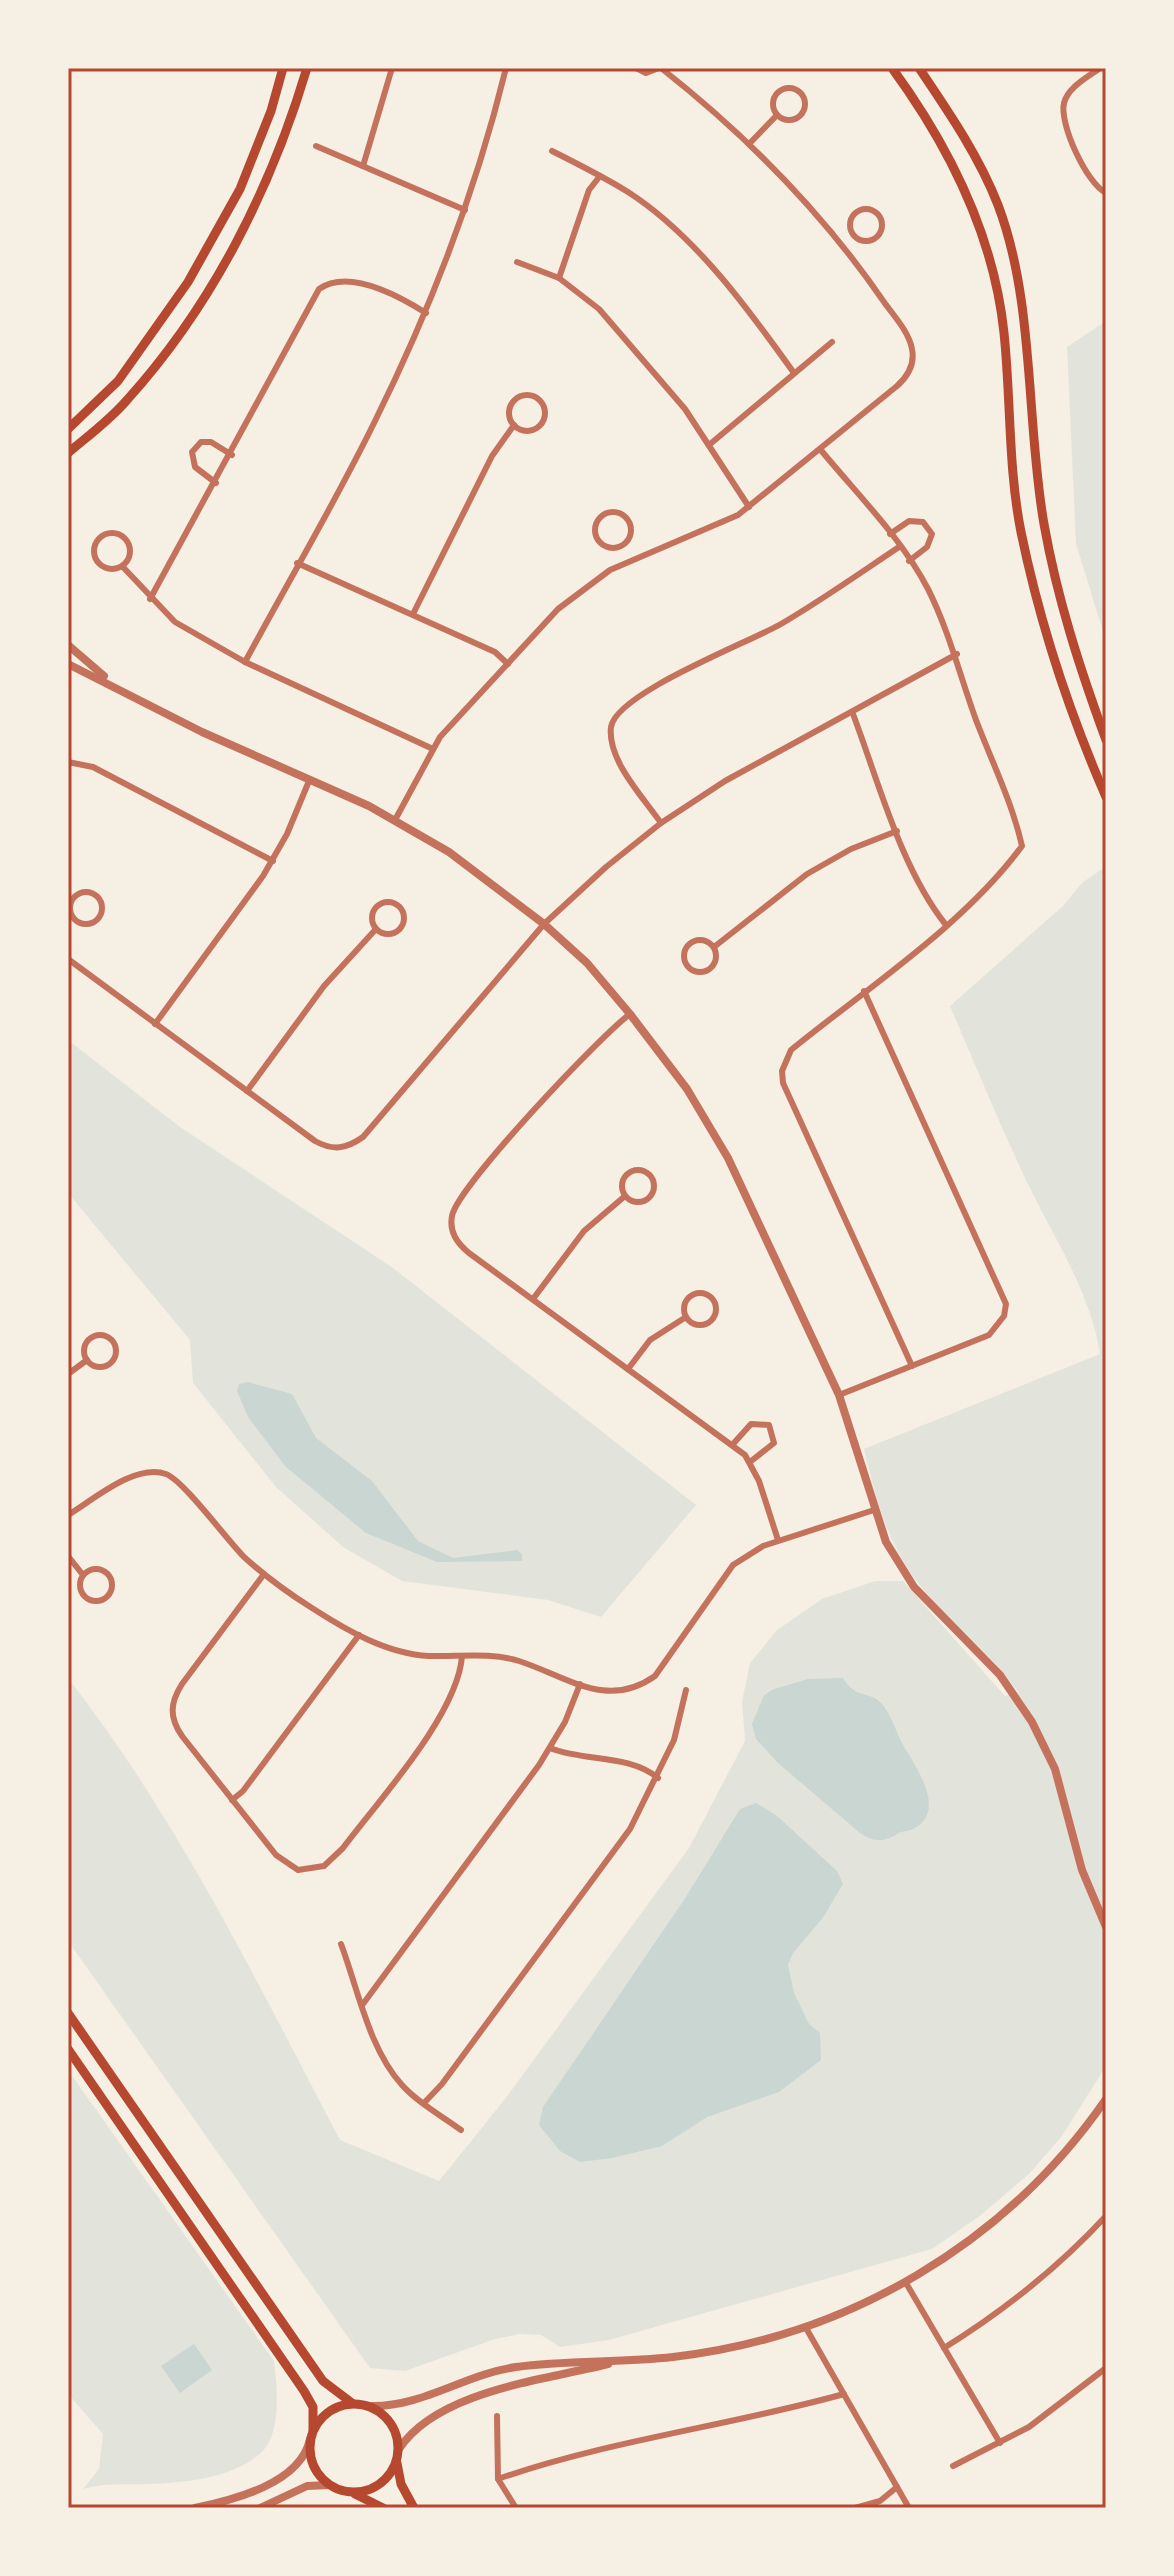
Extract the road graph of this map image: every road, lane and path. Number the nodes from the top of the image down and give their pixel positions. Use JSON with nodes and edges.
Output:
{"nodes":[{"id":1,"x":283,"y":68,"type":"edge"},
{"id":2,"x":307,"y":68,"type":"edge"},
{"id":3,"x":392,"y":68,"type":"edge"},
{"id":4,"x":506,"y":68,"type":"edge"},
{"id":5,"x":636,"y":68,"type":"edge"},
{"id":6,"x":660,"y":68,"type":"edge"},
{"id":7,"x":892,"y":68,"type":"edge"},
{"id":8,"x":919,"y":68,"type":"edge"},
{"id":9,"x":1100,"y":68,"type":"edge"},
{"id":10,"x":777,"y":115,"type":"junction"},
{"id":11,"x":749,"y":144,"type":"junction"},
{"id":12,"x":316,"y":146,"type":"dead end"},
{"id":13,"x":552,"y":151,"type":"dead end"},
{"id":14,"x":363,"y":166,"type":"junction"},
{"id":15,"x":600,"y":176,"type":"junction"},
{"id":16,"x":1106,"y":193,"type":"edge"},
{"id":17,"x":465,"y":210,"type":"junction"},
{"id":18,"x":853,"y":235,"type":"junction"},
{"id":19,"x":841,"y":244,"type":"junction"},
{"id":20,"x":517,"y":262,"type":"dead end"},
{"id":21,"x":559,"y":278,"type":"junction"},
{"id":22,"x":426,"y":313,"type":"junction"},
{"id":23,"x":832,"y":342,"type":"dead end"},
{"id":24,"x":794,"y":373,"type":"junction"},
{"id":25,"x":514,"y":425,"type":"junction"},
{"id":26,"x":68,"y":429,"type":"edge"},
{"id":27,"x":709,"y":445,"type":"junction"},
{"id":28,"x":820,"y":449,"type":"junction"},
{"id":29,"x":68,"y":453,"type":"edge"},
{"id":30,"x":232,"y":455,"type":"junction"},
{"id":31,"x":216,"y":483,"type":"junction"},
{"id":32,"x":749,"y":507,"type":"junction"},
{"id":33,"x":890,"y":534,"type":"junction"},
{"id":34,"x":621,"y":546,"type":"junction"},
{"id":35,"x":899,"y":547,"type":"junction"},
{"id":36,"x":909,"y":561,"type":"junction"},
{"id":37,"x":628,"y":562,"type":"junction"},
{"id":38,"x":297,"y":563,"type":"junction"},
{"id":39,"x":122,"y":566,"type":"junction"},
{"id":40,"x":150,"y":599,"type":"junction"},
{"id":41,"x":413,"y":614,"type":"junction"},
{"id":42,"x":68,"y":645,"type":"edge"},
{"id":43,"x":957,"y":654,"type":"junction"},
{"id":44,"x":245,"y":662,"type":"junction"},
{"id":45,"x":68,"y":664,"type":"edge"},
{"id":46,"x":508,"y":664,"type":"junction"},
{"id":47,"x":114,"y":684,"type":"junction"},
{"id":48,"x":853,"y":714,"type":"junction"},
{"id":49,"x":1106,"y":740,"type":"edge"},
{"id":50,"x":433,"y":749,"type":"junction"},
{"id":51,"x":68,"y":762,"type":"edge"},
{"id":52,"x":309,"y":781,"type":"junction"},
{"id":53,"x":1106,"y":797,"type":"edge"},
{"id":54,"x":395,"y":820,"type":"junction"},
{"id":55,"x":661,"y":823,"type":"junction"},
{"id":56,"x":897,"y":831,"type":"junction"},
{"id":57,"x":273,"y":861,"type":"junction"},
{"id":58,"x":75,"y":919,"type":"junction"},
{"id":59,"x":544,"y":924,"type":"junction"},
{"id":60,"x":68,"y":925,"type":"edge"},
{"id":61,"x":946,"y":925,"type":"junction"},
{"id":62,"x":376,"y":929,"type":"junction"},
{"id":63,"x":714,"y":947,"type":"junction"},
{"id":64,"x":68,"y":959,"type":"edge"},
{"id":65,"x":864,"y":991,"type":"junction"},
{"id":66,"x":630,"y":1014,"type":"junction"},
{"id":67,"x":155,"y":1024,"type":"junction"},
{"id":68,"x":247,"y":1091,"type":"junction"},
{"id":69,"x":625,"y":1196,"type":"junction"},
{"id":70,"x":533,"y":1299,"type":"junction"},
{"id":71,"x":686,"y":1317,"type":"junction"},
{"id":72,"x":87,"y":1360,"type":"junction"},
{"id":73,"x":912,"y":1366,"type":"junction"},
{"id":74,"x":628,"y":1369,"type":"junction"},
{"id":75,"x":68,"y":1374,"type":"edge"},
{"id":76,"x":839,"y":1395,"type":"junction"},
{"id":77,"x":733,"y":1444,"type":"junction"},
{"id":78,"x":750,"y":1462,"type":"junction"},
{"id":79,"x":874,"y":1510,"type":"junction"},
{"id":80,"x":68,"y":1515,"type":"edge"},
{"id":81,"x":778,"y":1540,"type":"junction"},
{"id":82,"x":68,"y":1556,"type":"edge"},
{"id":83,"x":264,"y":1574,"type":"junction"},
{"id":84,"x":83,"y":1575,"type":"junction"},
{"id":85,"x":359,"y":1635,"type":"junction"},
{"id":86,"x":462,"y":1656,"type":"junction"},
{"id":87,"x":580,"y":1684,"type":"junction"},
{"id":88,"x":686,"y":1690,"type":"dead end"},
{"id":89,"x":550,"y":1748,"type":"junction"},
{"id":90,"x":658,"y":1778,"type":"junction"},
{"id":91,"x":232,"y":1800,"type":"junction"},
{"id":92,"x":1106,"y":1927,"type":"edge"},
{"id":93,"x":341,"y":1944,"type":"dead end"},
{"id":94,"x":363,"y":2004,"type":"junction"},
{"id":95,"x":68,"y":2013,"type":"edge"},
{"id":96,"x":68,"y":2049,"type":"edge"},
{"id":97,"x":1106,"y":2099,"type":"edge"},
{"id":98,"x":424,"y":2103,"type":"junction"},
{"id":99,"x":461,"y":2130,"type":"dead end"},
{"id":100,"x":1106,"y":2216,"type":"edge"},
{"id":101,"x":906,"y":2283,"type":"junction"},
{"id":102,"x":806,"y":2328,"type":"junction"},
{"id":103,"x":944,"y":2348,"type":"junction"},
{"id":104,"x":621,"y":2360,"type":"junction"},
{"id":105,"x":1106,"y":2368,"type":"edge"},
{"id":106,"x":844,"y":2394,"type":"junction"},
{"id":107,"x":352,"y":2403,"type":"junction"},
{"id":108,"x":371,"y":2406,"type":"junction"},
{"id":109,"x":497,"y":2416,"type":"dead end"},
{"id":110,"x":312,"y":2434,"type":"junction"},
{"id":111,"x":1000,"y":2443,"type":"junction"},
{"id":112,"x":399,"y":2449,"type":"junction"},
{"id":113,"x":396,"y":2462,"type":"junction"},
{"id":114,"x":953,"y":2466,"type":"dead end"},
{"id":115,"x":498,"y":2479,"type":"junction"},
{"id":116,"x":329,"y":2485,"type":"junction"},
{"id":117,"x":897,"y":2487,"type":"junction"},
{"id":118,"x":348,"y":2492,"type":"junction"},
{"id":119,"x":195,"y":2508,"type":"edge"},
{"id":120,"x":260,"y":2508,"type":"edge"},
{"id":121,"x":383,"y":2508,"type":"edge"},
{"id":122,"x":414,"y":2508,"type":"edge"},
{"id":123,"x":516,"y":2508,"type":"edge"},
{"id":124,"x":855,"y":2508,"type":"edge"},
{"id":125,"x":909,"y":2508,"type":"edge"}],
"edges":[{"from":1,"to":26,"type":"main road"},
{"from":2,"to":29,"type":"main road"},
{"from":3,"to":14,"type":"street"},
{"from":4,"to":17,"type":"street"},
{"from":5,"to":6,"type":"street"},
{"from":6,"to":11,"type":"street"},
{"from":7,"to":53,"type":"main road"},
{"from":8,"to":49,"type":"main road"},
{"from":9,"to":16,"type":"street"},
{"from":10,"to":10,"type":"street"},
{"from":10,"to":11,"type":"street"},
{"from":11,"to":19,"type":"street"},
{"from":12,"to":14,"type":"street"},
{"from":13,"to":15,"type":"street"},
{"from":14,"to":17,"type":"street"},
{"from":15,"to":21,"type":"street"},
{"from":15,"to":24,"type":"street"},
{"from":17,"to":22,"type":"street"},
{"from":18,"to":18,"type":"street"},
{"from":18,"to":19,"type":"street"},
{"from":19,"to":28,"type":"street"},
{"from":20,"to":21,"type":"street"},
{"from":21,"to":27,"type":"street"},
{"from":22,"to":30,"type":"street"},
{"from":22,"to":38,"type":"street"},
{"from":23,"to":24,"type":"street"},
{"from":24,"to":27,"type":"street"},
{"from":25,"to":25,"type":"street"},
{"from":25,"to":41,"type":"street"},
{"from":27,"to":32,"type":"street"},
{"from":28,"to":32,"type":"street"},
{"from":28,"to":33,"type":"street"},
{"from":30,"to":31,"type":"street"},
{"from":30,"to":31,"type":"street"},
{"from":31,"to":40,"type":"street"},
{"from":32,"to":37,"type":"street"},
{"from":33,"to":35,"type":"street"},
{"from":33,"to":36,"type":"street"},
{"from":34,"to":34,"type":"street"},
{"from":34,"to":37,"type":"street"},
{"from":35,"to":36,"type":"street"},
{"from":35,"to":55,"type":"street"},
{"from":36,"to":43,"type":"street"},
{"from":37,"to":46,"type":"street"},
{"from":38,"to":41,"type":"street"},
{"from":38,"to":44,"type":"street"},
{"from":39,"to":39,"type":"street"},
{"from":39,"to":40,"type":"street"},
{"from":40,"to":44,"type":"street"},
{"from":41,"to":46,"type":"street"},
{"from":42,"to":47,"type":"street"},
{"from":43,"to":48,"type":"street"},
{"from":43,"to":61,"type":"street"},
{"from":44,"to":50,"type":"street"},
{"from":45,"to":47,"type":"street"},
{"from":46,"to":50,"type":"street"},
{"from":47,"to":52,"type":"street"},
{"from":48,"to":55,"type":"street"},
{"from":48,"to":56,"type":"street"},
{"from":50,"to":54,"type":"street"},
{"from":51,"to":57,"type":"street"},
{"from":52,"to":54,"type":"street"},
{"from":52,"to":57,"type":"street"},
{"from":54,"to":59,"type":"street"},
{"from":55,"to":59,"type":"street"},
{"from":56,"to":61,"type":"street"},
{"from":56,"to":63,"type":"street"},
{"from":57,"to":67,"type":"street"},
{"from":58,"to":58,"type":"street"},
{"from":58,"to":60,"type":"street"},
{"from":59,"to":66,"type":"street"},
{"from":59,"to":68,"type":"street"},
{"from":61,"to":65,"type":"street"},
{"from":62,"to":62,"type":"street"},
{"from":62,"to":68,"type":"street"},
{"from":63,"to":63,"type":"street"},
{"from":64,"to":67,"type":"street"},
{"from":65,"to":73,"type":"street"},
{"from":65,"to":73,"type":"street"},
{"from":66,"to":70,"type":"street"},
{"from":66,"to":76,"type":"street"},
{"from":67,"to":68,"type":"street"},
{"from":69,"to":69,"type":"street"},
{"from":69,"to":70,"type":"street"},
{"from":70,"to":74,"type":"street"},
{"from":71,"to":71,"type":"street"},
{"from":71,"to":74,"type":"street"},
{"from":72,"to":72,"type":"street"},
{"from":72,"to":75,"type":"street"},
{"from":73,"to":76,"type":"street"},
{"from":74,"to":77,"type":"street"},
{"from":76,"to":79,"type":"street"},
{"from":77,"to":78,"type":"street"},
{"from":77,"to":78,"type":"street"},
{"from":78,"to":81,"type":"street"},
{"from":79,"to":81,"type":"street"},
{"from":79,"to":92,"type":"street"},
{"from":80,"to":83,"type":"street"},
{"from":81,"to":87,"type":"street"},
{"from":82,"to":84,"type":"street"},
{"from":83,"to":85,"type":"street"},
{"from":83,"to":91,"type":"street"},
{"from":84,"to":84,"type":"street"},
{"from":85,"to":86,"type":"street"},
{"from":85,"to":91,"type":"street"},
{"from":86,"to":87,"type":"street"},
{"from":86,"to":91,"type":"street"},
{"from":87,"to":89,"type":"street"},
{"from":88,"to":90,"type":"street"},
{"from":89,"to":90,"type":"street"},
{"from":89,"to":94,"type":"street"},
{"from":90,"to":98,"type":"street"},
{"from":93,"to":94,"type":"street"},
{"from":94,"to":98,"type":"street"},
{"from":95,"to":107,"type":"main road"},
{"from":96,"to":110,"type":"main road"},
{"from":97,"to":101,"type":"street"},
{"from":98,"to":99,"type":"street"},
{"from":100,"to":103,"type":"street"},
{"from":101,"to":102,"type":"street"},
{"from":101,"to":103,"type":"street"},
{"from":102,"to":104,"type":"street"},
{"from":102,"to":106,"type":"street"},
{"from":103,"to":111,"type":"street"},
{"from":104,"to":108,"type":"street"},
{"from":104,"to":112,"type":"street"},
{"from":105,"to":111,"type":"street"},
{"from":106,"to":115,"type":"street"},
{"from":106,"to":117,"type":"street"},
{"from":107,"to":108,"type":"main road"},
{"from":107,"to":110,"type":"main road"},
{"from":108,"to":112,"type":"main road"},
{"from":109,"to":115,"type":"street"},
{"from":110,"to":116,"type":"main road"},
{"from":110,"to":119,"type":"street"},
{"from":111,"to":114,"type":"street"},
{"from":112,"to":113,"type":"main road"},
{"from":113,"to":118,"type":"main road"},
{"from":113,"to":122,"type":"main road"},
{"from":115,"to":123,"type":"street"},
{"from":116,"to":118,"type":"main road"},
{"from":116,"to":120,"type":"street"},
{"from":117,"to":124,"type":"street"},
{"from":117,"to":125,"type":"street"},
{"from":118,"to":121,"type":"main road"}]}
